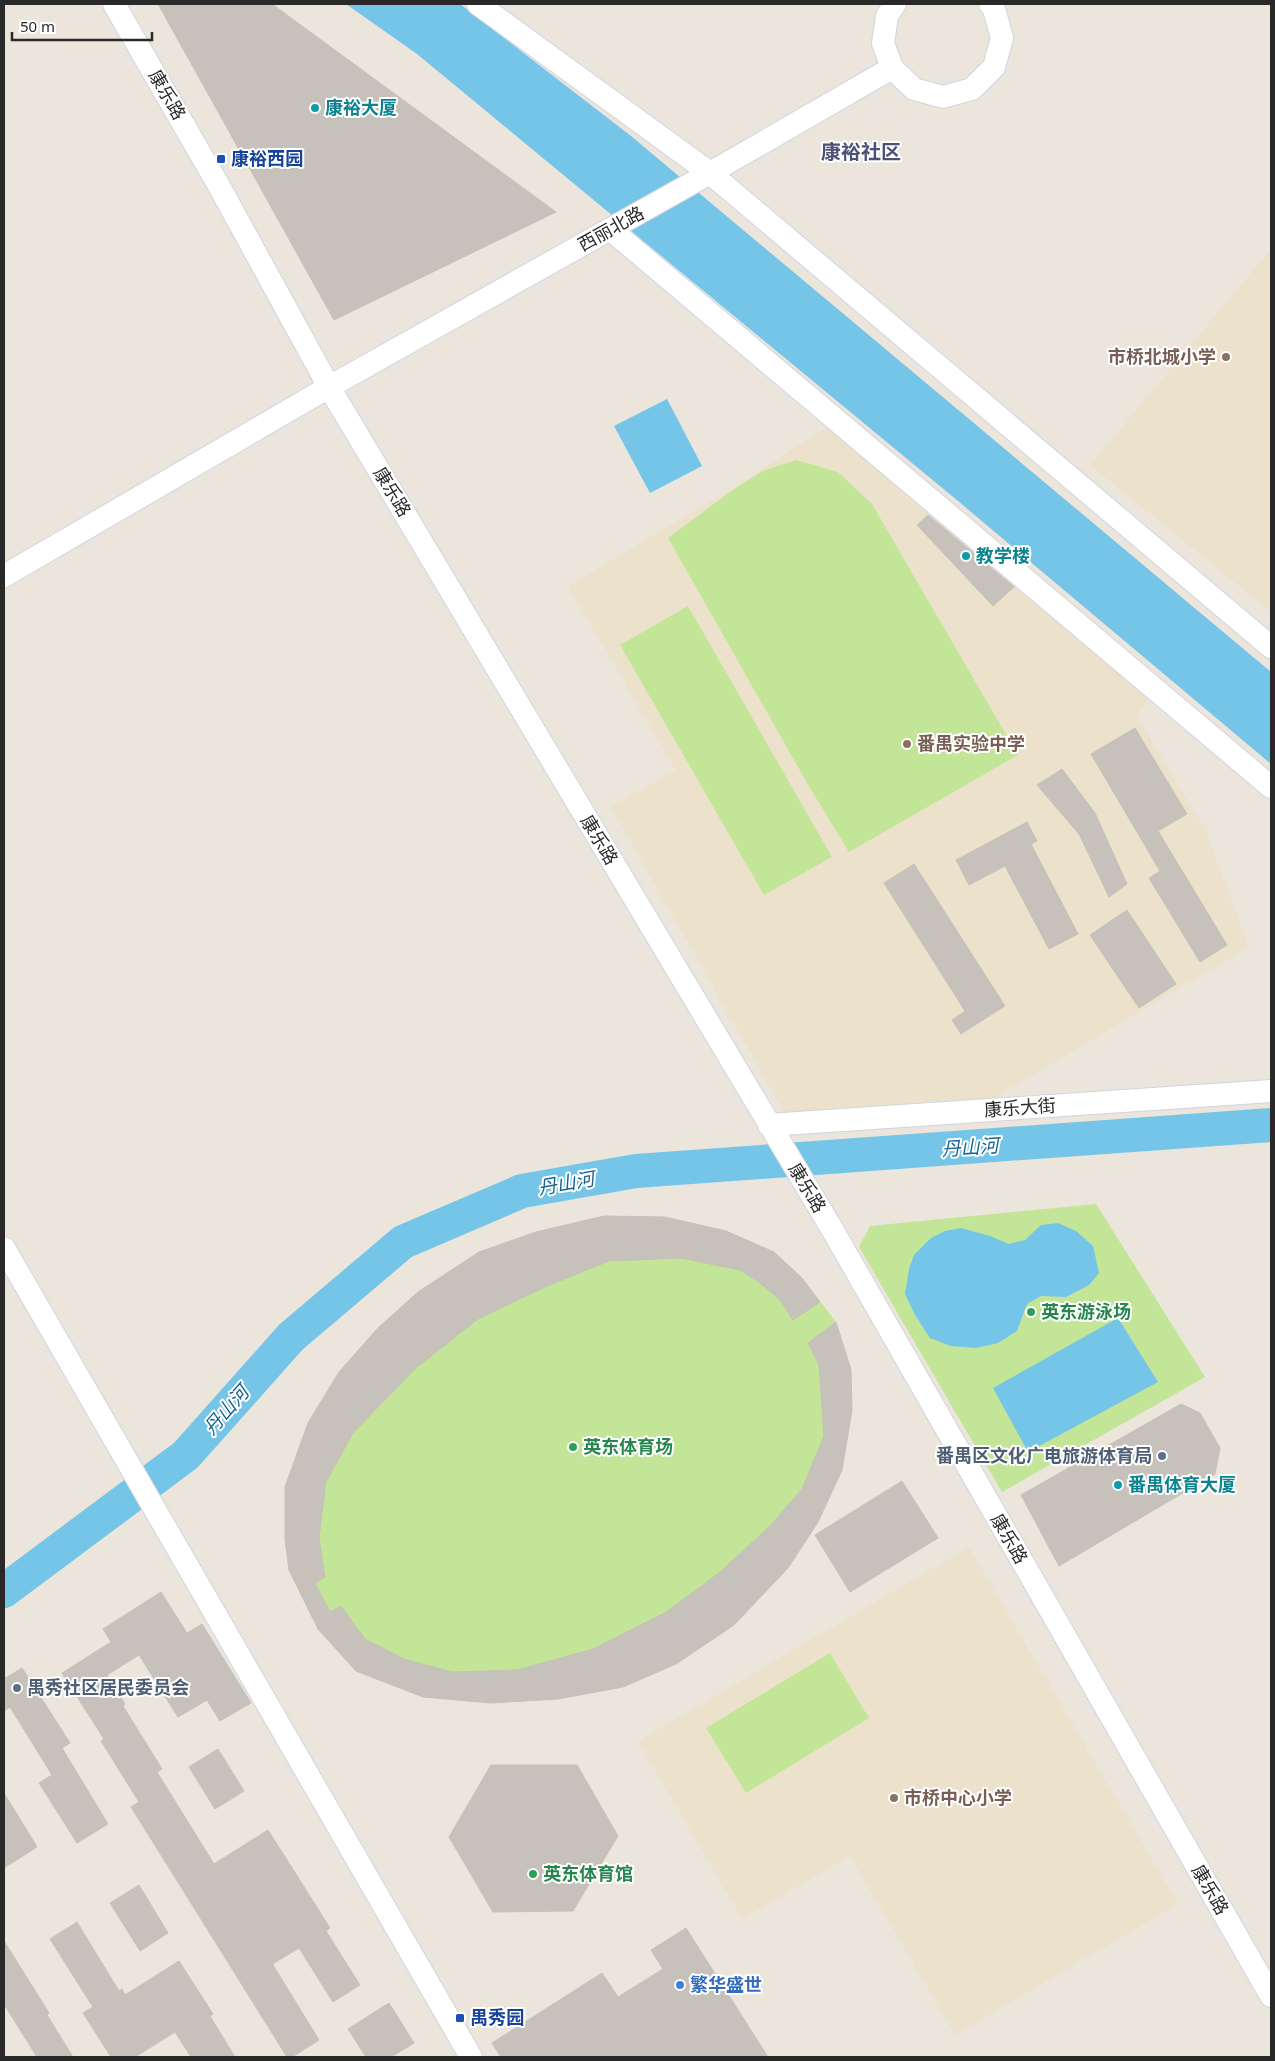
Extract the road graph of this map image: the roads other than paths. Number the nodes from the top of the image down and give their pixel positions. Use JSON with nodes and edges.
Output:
{"nodes":[{"id":1,"x":114,"y":4,"type":"edge"},
{"id":2,"x":478,"y":4,"type":"edge"},
{"id":3,"x":895,"y":4,"type":"edge"},
{"id":4,"x":996,"y":5,"type":"edge"},
{"id":5,"x":892,"y":68,"type":"junction"},
{"id":6,"x":710,"y":173,"type":"junction"},
{"id":7,"x":610,"y":229,"type":"junction"},
{"id":8,"x":329,"y":387,"type":"junction"},
{"id":9,"x":4,"y":576,"type":"edge"},
{"id":10,"x":1271,"y":647,"type":"edge"},
{"id":11,"x":1271,"y":787,"type":"edge"},
{"id":12,"x":1271,"y":1091,"type":"edge"},
{"id":13,"x":774,"y":1134,"type":"junction"},
{"id":14,"x":4,"y":1248,"type":"edge"},
{"id":15,"x":1271,"y":1996,"type":"edge"},
{"id":16,"x":471,"y":2057,"type":"edge"}],
"edges":[{"from":1,"to":8,"type":"street","name":"康乐路"},
{"from":2,"to":6,"type":"street"},
{"from":3,"to":5,"type":"street"},
{"from":4,"to":5,"type":"street"},
{"from":5,"to":6,"type":"street","name":"西丽北路"},
{"from":6,"to":7,"type":"street","name":"西丽北路"},
{"from":6,"to":10,"type":"street"},
{"from":7,"to":8,"type":"street","name":"西丽北路"},
{"from":7,"to":11,"type":"street"},
{"from":8,"to":9,"type":"street","name":"西丽北路"},
{"from":8,"to":13,"type":"street","name":"康乐路"},
{"from":12,"to":13,"type":"street","name":"康乐大街"},
{"from":13,"to":15,"type":"street","name":"康乐路"},
{"from":14,"to":16,"type":"street"}]}
